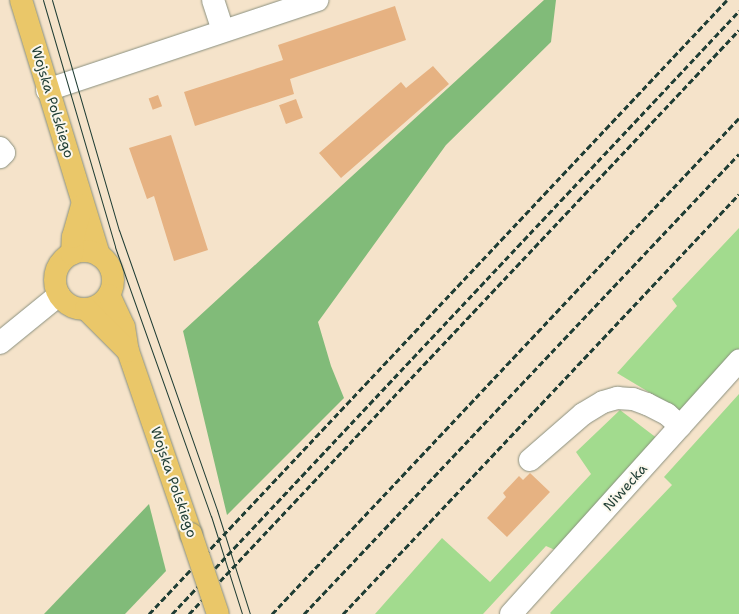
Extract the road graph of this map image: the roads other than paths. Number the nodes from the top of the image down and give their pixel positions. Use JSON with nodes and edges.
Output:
{"nodes":[{"id":1,"x":20,"y":0,"type":"edge"},
{"id":2,"x":213,"y":0,"type":"edge"},
{"id":3,"x":317,"y":0,"type":"edge"},
{"id":4,"x":223,"y":30,"type":"junction"},
{"id":5,"x":47,"y":90,"type":"junction"},
{"id":6,"x":0,"y":148,"type":"edge"},
{"id":7,"x":0,"y":157,"type":"edge"},
{"id":8,"x":82,"y":205,"type":"junction"},
{"id":9,"x":72,"y":254,"type":"junction"},
{"id":10,"x":99,"y":255,"type":"junction"},
{"id":11,"x":109,"y":295,"type":"junction"},
{"id":12,"x":60,"y":296,"type":"junction"},
{"id":13,"x":86,"y":309,"type":"junction"},
{"id":14,"x":0,"y":343,"type":"edge"},
{"id":15,"x":128,"y":351,"type":"junction"},
{"id":16,"x":739,"y":361,"type":"edge"},
{"id":17,"x":680,"y":426,"type":"junction"},
{"id":18,"x":530,"y":460,"type":"dead end"},
{"id":19,"x":218,"y":614,"type":"edge"},
{"id":20,"x":511,"y":614,"type":"edge"}],
"edges":[{"from":1,"to":5,"type":"main road","name":"Wojska Polskiego"},
{"from":2,"to":4,"type":"street"},
{"from":3,"to":4,"type":"street"},
{"from":4,"to":5,"type":"street"},
{"from":5,"to":8,"type":"main road","name":"Wojska Polskiego"},
{"from":6,"to":7,"type":"street"},
{"from":8,"to":9,"type":"main road","name":"Wojska Polskiego"},
{"from":8,"to":10,"type":"main road","name":"Wojska Polskiego"},
{"from":9,"to":10,"type":"main road"},
{"from":9,"to":12,"type":"main road"},
{"from":10,"to":11,"type":"main road"},
{"from":11,"to":13,"type":"main road"},
{"from":11,"to":15,"type":"main road","name":"Wojska Polskiego"},
{"from":12,"to":13,"type":"main road"},
{"from":12,"to":14,"type":"street"},
{"from":13,"to":15,"type":"main road","name":"Wojska Polskiego"},
{"from":15,"to":19,"type":"main road","name":"Wojska Polskiego","bridge":true},
{"from":16,"to":17,"type":"street","name":"Niwecka"},
{"from":17,"to":18,"type":"street"},
{"from":17,"to":20,"type":"street","name":"Niwecka"}]}
